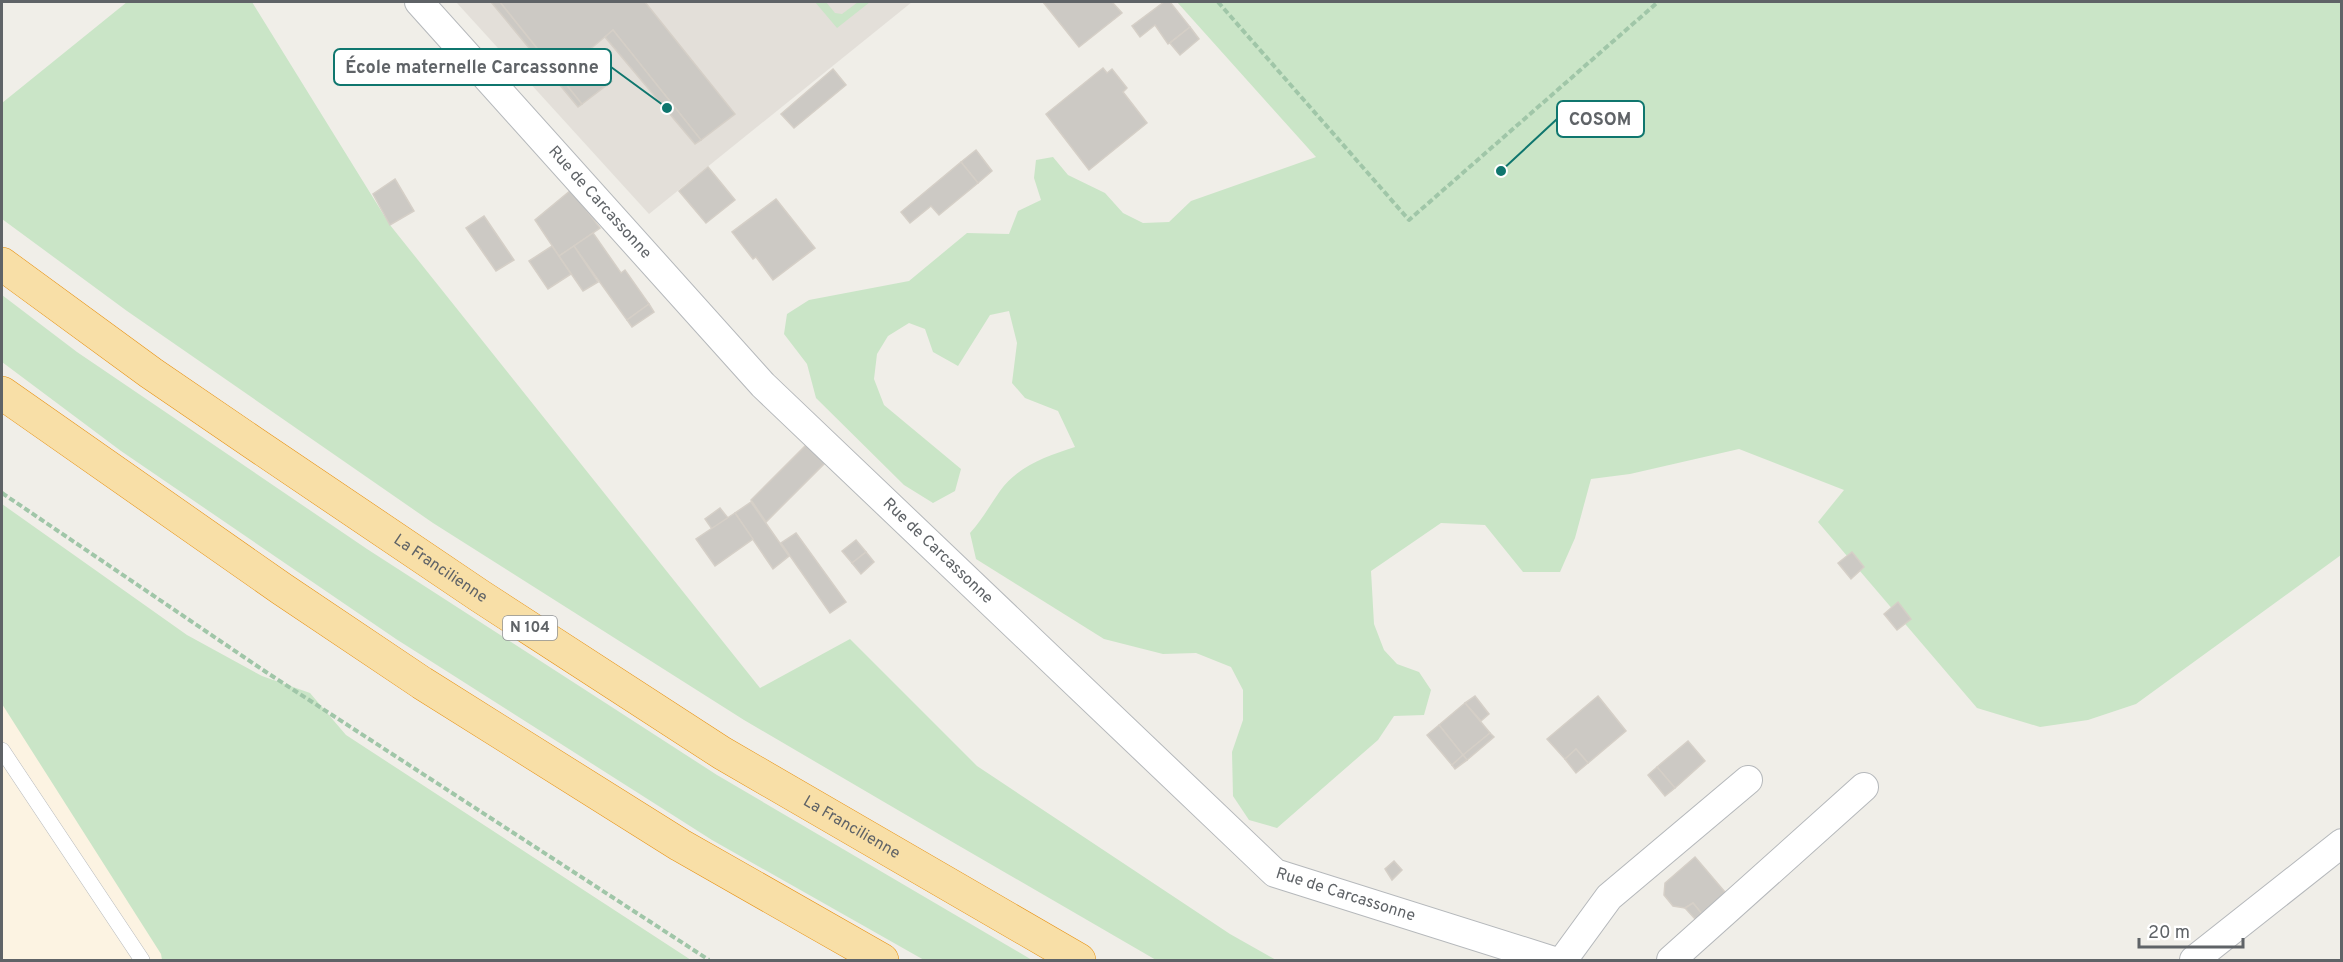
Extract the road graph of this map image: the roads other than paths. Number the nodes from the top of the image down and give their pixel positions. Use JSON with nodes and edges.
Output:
{"nodes":[{"id":1,"x":419,"y":2,"type":"edge"},
{"id":2,"x":2,"y":264,"type":"edge"},
{"id":3,"x":2,"y":393,"type":"edge"},
{"id":4,"x":2,"y":750,"type":"edge"},
{"id":5,"x":1748,"y":780,"type":"dead end"},
{"id":6,"x":1864,"y":787,"type":"dead end"},
{"id":7,"x":2342,"y":843,"type":"edge"},
{"id":8,"x":142,"y":960,"type":"edge"},
{"id":9,"x":882,"y":960,"type":"edge"},
{"id":10,"x":1079,"y":960,"type":"edge"},
{"id":11,"x":1551,"y":960,"type":"edge"},
{"id":12,"x":1563,"y":960,"type":"edge"},
{"id":13,"x":1671,"y":960,"type":"edge"},
{"id":14,"x":2194,"y":960,"type":"edge"}],
"edges":[{"from":1,"to":11,"type":"street","name":"Rue de Carcassonne"},
{"from":2,"to":10,"type":"highway","name":"La Francilienne","number":"N 104"},
{"from":3,"to":9,"type":"highway"},
{"from":4,"to":8,"type":"lane"},
{"from":5,"to":12,"type":"street"},
{"from":6,"to":13,"type":"street"},
{"from":7,"to":14,"type":"street"}]}
